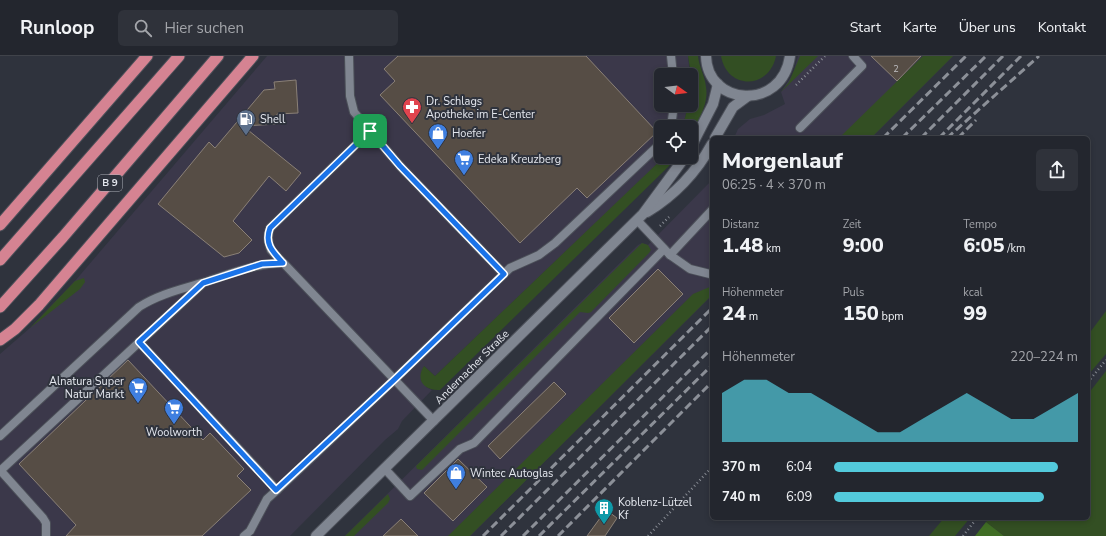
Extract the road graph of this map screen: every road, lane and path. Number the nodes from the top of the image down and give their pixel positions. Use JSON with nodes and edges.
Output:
{"nodes":[{"id":1,"x":147,"y":56,"type":"edge"},
{"id":2,"x":179,"y":56,"type":"edge"},
{"id":3,"x":218,"y":56,"type":"edge"},
{"id":4,"x":253,"y":56,"type":"edge"},
{"id":5,"x":349,"y":56,"type":"edge"},
{"id":6,"x":671,"y":56,"type":"edge"},
{"id":7,"x":706,"y":56,"type":"edge"},
{"id":8,"x":790,"y":56,"type":"edge"},
{"id":9,"x":853,"y":56,"type":"edge"},
{"id":10,"x":672,"y":68,"type":"edge"},
{"id":11,"x":718,"y":84,"type":"junction"},
{"id":12,"x":748,"y":96,"type":"junction"},
{"id":13,"x":800,"y":128,"type":"dead end"},
{"id":14,"x":370,"y":131,"type":"junction"},
{"id":15,"x":698,"y":133,"type":"edge"},
{"id":16,"x":716,"y":136,"type":"edge"},
{"id":17,"x":710,"y":147,"type":"edge"},
{"id":18,"x":654,"y":150,"type":"edge"},
{"id":19,"x":680,"y":164,"type":"edge"},
{"id":20,"x":710,"y":212,"type":"edge"},
{"id":21,"x":640,"y":216,"type":"junction"},
{"id":22,"x":0,"y":225,"type":"edge"},
{"id":23,"x":667,"y":252,"type":"junction"},
{"id":24,"x":0,"y":260,"type":"edge"},
{"id":25,"x":283,"y":263,"type":"junction"},
{"id":26,"x":504,"y":274,"type":"junction"},
{"id":27,"x":710,"y":274,"type":"dead end"},
{"id":28,"x":203,"y":283,"type":"junction"},
{"id":29,"x":0,"y":307,"type":"edge"},
{"id":30,"x":0,"y":340,"type":"edge"},
{"id":31,"x":139,"y":342,"type":"junction"},
{"id":32,"x":1106,"y":360,"type":"edge"},
{"id":33,"x":395,"y":379,"type":"junction"},
{"id":34,"x":1090,"y":380,"type":"edge"},
{"id":35,"x":434,"y":421,"type":"junction"},
{"id":36,"x":0,"y":436,"type":"edge"},
{"id":37,"x":385,"y":469,"type":"junction"},
{"id":38,"x":710,"y":469,"type":"edge"},
{"id":39,"x":0,"y":471,"type":"edge"},
{"id":40,"x":276,"y":490,"type":"junction"},
{"id":41,"x":975,"y":520,"type":"edge"},
{"id":42,"x":46,"y":536,"type":"edge"},
{"id":43,"x":244,"y":536,"type":"edge"},
{"id":44,"x":316,"y":536,"type":"edge"},
{"id":45,"x":648,"y":536,"type":"edge"},
{"id":46,"x":963,"y":536,"type":"edge"}],
"edges":[{"from":1,"to":22,"type":"highway"},
{"from":2,"to":24,"type":"highway"},
{"from":3,"to":29,"type":"highway","number":"B 9"},
{"from":4,"to":30,"type":"highway"},
{"from":5,"to":14,"type":"lane"},
{"from":6,"to":10,"type":"lane"},
{"from":7,"to":11,"type":"street"},
{"from":8,"to":12,"type":"street"},
{"from":9,"to":13,"type":"lane"},
{"from":11,"to":12,"type":"street"},
{"from":11,"to":15,"type":"street"},
{"from":12,"to":16,"type":"street"},
{"from":14,"to":25,"type":"lane"},
{"from":14,"to":26,"type":"lane"},
{"from":17,"to":21,"type":"street","name":"Andernacher Straße"},
{"from":18,"to":26,"type":"lane"},
{"from":19,"to":21,"type":"street","name":"Andernacher Straße"},
{"from":20,"to":23,"type":"lane"},
{"from":21,"to":23,"type":"lane"},
{"from":21,"to":35,"type":"street","name":"Andernacher Straße"},
{"from":23,"to":27,"type":"lane"},
{"from":23,"to":37,"type":"lane"},
{"from":25,"to":28,"type":"lane"},
{"from":25,"to":33,"type":"lane"},
{"from":26,"to":33,"type":"lane"},
{"from":28,"to":31,"type":"lane"},
{"from":28,"to":36,"type":"lane"},
{"from":31,"to":39,"type":"lane"},
{"from":31,"to":40,"type":"lane"},
{"from":32,"to":34,"type":"path"},
{"from":33,"to":35,"type":"lane"},
{"from":33,"to":40,"type":"lane"},
{"from":35,"to":37,"type":"street","name":"Andernacher Straße"},
{"from":37,"to":44,"type":"street","name":"Andernacher Straße"},
{"from":38,"to":45,"type":"path"},
{"from":39,"to":42,"type":"lane"},
{"from":40,"to":43,"type":"lane"},
{"from":41,"to":46,"type":"path"}]}
